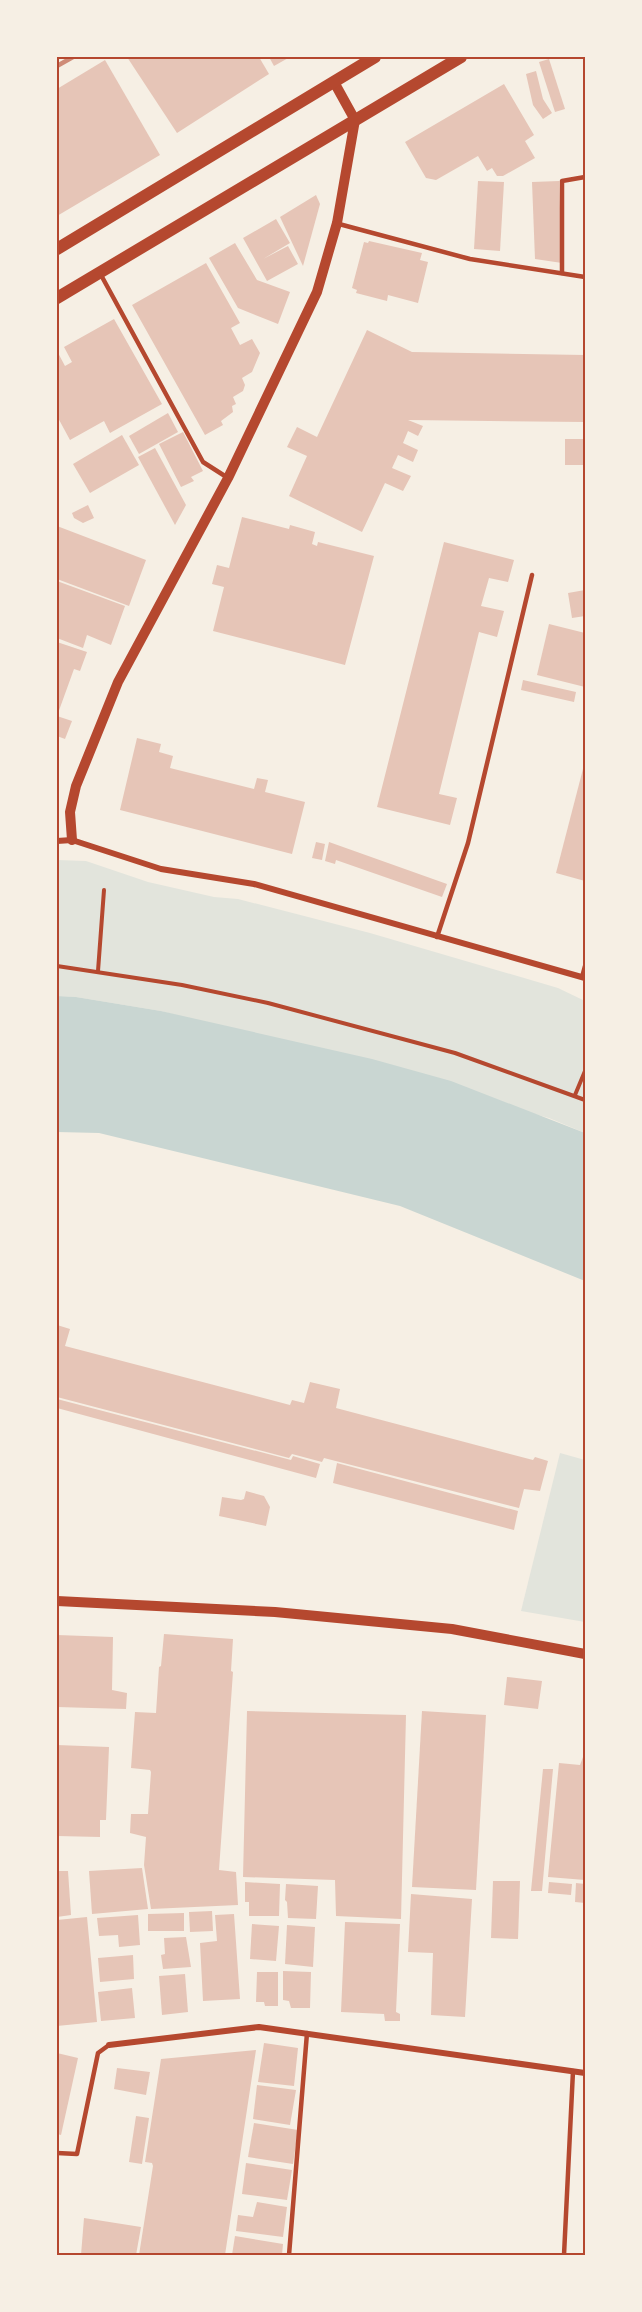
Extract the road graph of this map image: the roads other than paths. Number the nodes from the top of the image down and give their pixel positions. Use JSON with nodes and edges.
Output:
{"nodes":[{"id":1,"x":375,"y":57,"type":"edge"},
{"id":2,"x":461,"y":57,"type":"edge"},
{"id":3,"x":334,"y":82,"type":"junction"},
{"id":4,"x":355,"y":120,"type":"junction"},
{"id":5,"x":585,"y":177,"type":"edge"},
{"id":6,"x":337,"y":223,"type":"junction"},
{"id":7,"x":57,"y":249,"type":"edge"},
{"id":8,"x":99,"y":272,"type":"junction"},
{"id":9,"x":562,"y":273,"type":"junction"},
{"id":10,"x":585,"y":277,"type":"edge"},
{"id":11,"x":57,"y":298,"type":"edge"},
{"id":12,"x":228,"y":478,"type":"junction"},
{"id":13,"x":532,"y":575,"type":"dead end"},
{"id":14,"x":72,"y":840,"type":"junction"},
{"id":15,"x":57,"y":841,"type":"edge"},
{"id":16,"x":437,"y":937,"type":"junction"},
{"id":17,"x":585,"y":966,"type":"edge"},
{"id":18,"x":584,"y":977,"type":"edge"},
{"id":19,"x":57,"y":1601,"type":"edge"},
{"id":20,"x":585,"y":1654,"type":"edge"},
{"id":21,"x":307,"y":2033,"type":"junction"},
{"id":22,"x":109,"y":2045,"type":"joint"},
{"id":23,"x":573,"y":2071,"type":"junction"},
{"id":24,"x":585,"y":2073,"type":"edge"},
{"id":25,"x":57,"y":2153,"type":"edge"},
{"id":26,"x":289,"y":2255,"type":"edge"},
{"id":27,"x":564,"y":2255,"type":"edge"}],
"edges":[{"from":1,"to":3,"type":"main road"},
{"from":2,"to":4,"type":"main road"},
{"from":3,"to":4,"type":"street"},
{"from":3,"to":7,"type":"main road"},
{"from":4,"to":6,"type":"street"},
{"from":4,"to":8,"type":"main road"},
{"from":5,"to":9,"type":"lane"},
{"from":6,"to":9,"type":"lane"},
{"from":6,"to":12,"type":"street"},
{"from":8,"to":11,"type":"main road"},
{"from":8,"to":12,"type":"lane"},
{"from":9,"to":10,"type":"lane"},
{"from":12,"to":14,"type":"street"},
{"from":13,"to":16,"type":"lane"},
{"from":14,"to":15,"type":"street"},
{"from":14,"to":16,"type":"street"},
{"from":16,"to":18,"type":"street"},
{"from":17,"to":18,"type":"lane"},
{"from":19,"to":20,"type":"street"},
{"from":21,"to":22,"type":"street"},
{"from":21,"to":23,"type":"street"},
{"from":21,"to":26,"type":"lane"},
{"from":22,"to":25,"type":"lane"},
{"from":23,"to":24,"type":"street"},
{"from":23,"to":27,"type":"lane"}]}
